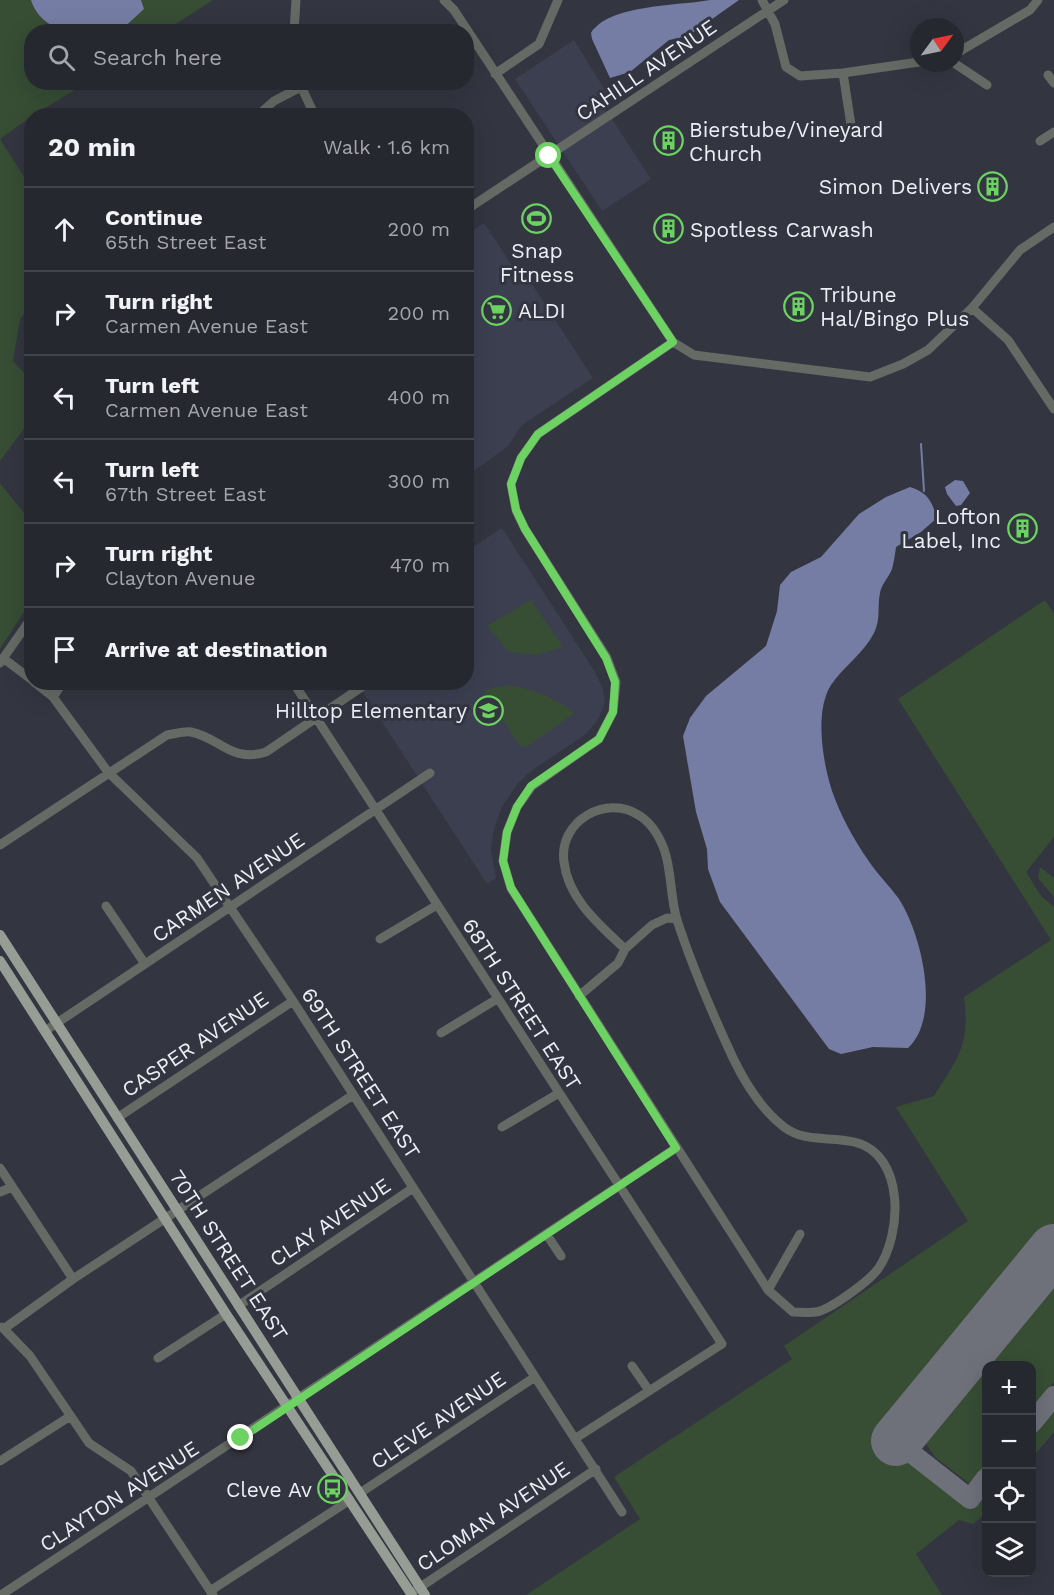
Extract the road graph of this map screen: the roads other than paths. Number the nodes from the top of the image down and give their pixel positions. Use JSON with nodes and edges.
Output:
{"nodes":[{"id":1,"x":296,"y":0,"type":"edge"},
{"id":2,"x":444,"y":0,"type":"edge"},
{"id":3,"x":558,"y":0,"type":"edge"},
{"id":4,"x":762,"y":0,"type":"edge"},
{"id":5,"x":784,"y":0,"type":"edge"},
{"id":6,"x":1038,"y":0,"type":"edge"},
{"id":7,"x":769,"y":10,"type":"junction"},
{"id":8,"x":294,"y":24,"type":"edge"},
{"id":9,"x":463,"y":24,"type":"edge"},
{"id":10,"x":474,"y":41,"type":"edge"},
{"id":11,"x":964,"y":49,"type":"edge"},
{"id":12,"x":910,"y":63,"type":"edge"},
{"id":13,"x":964,"y":70,"type":"edge"},
{"id":14,"x":843,"y":73,"type":"junction"},
{"id":15,"x":495,"y":74,"type":"junction"},
{"id":16,"x":987,"y":85,"type":"dead end"},
{"id":17,"x":291,"y":90,"type":"edge"},
{"id":18,"x":302,"y":90,"type":"edge"},
{"id":19,"x":266,"y":108,"type":"edge"},
{"id":20,"x":311,"y":108,"type":"edge"},
{"id":21,"x":851,"y":125,"type":"dead end"},
{"id":22,"x":1054,"y":132,"type":"edge"},
{"id":23,"x":1040,"y":141,"type":"dead end"},
{"id":24,"x":549,"y":156,"type":"junction"},
{"id":25,"x":474,"y":205,"type":"edge"},
{"id":26,"x":1054,"y":227,"type":"edge"},
{"id":27,"x":972,"y":308,"type":"junction"},
{"id":28,"x":673,"y":342,"type":"junction"},
{"id":29,"x":1054,"y":409,"type":"edge"},
{"id":30,"x":24,"y":629,"type":"edge"},
{"id":31,"x":2,"y":661,"type":"edge"},
{"id":32,"x":24,"y":675,"type":"edge"},
{"id":33,"x":44,"y":690,"type":"edge"},
{"id":34,"x":57,"y":690,"type":"edge"},
{"id":35,"x":298,"y":690,"type":"edge"},
{"id":36,"x":358,"y":690,"type":"edge"},
{"id":37,"x":52,"y":697,"type":"junction"},
{"id":38,"x":316,"y":719,"type":"junction"},
{"id":39,"x":108,"y":772,"type":"junction"},
{"id":40,"x":430,"y":773,"type":"dead end"},
{"id":41,"x":376,"y":810,"type":"junction"},
{"id":42,"x":0,"y":845,"type":"edge"},
{"id":43,"x":437,"y":905,"type":"junction"},
{"id":44,"x":106,"y":906,"type":"dead end"},
{"id":45,"x":231,"y":906,"type":"junction"},
{"id":46,"x":677,"y":919,"type":"junction"},
{"id":47,"x":0,"y":935,"type":"edge"},
{"id":48,"x":380,"y":939,"type":"dead end"},
{"id":49,"x":625,"y":949,"type":"junction"},
{"id":50,"x":0,"y":961,"type":"edge"},
{"id":51,"x":145,"y":964,"type":"junction"},
{"id":52,"x":579,"y":996,"type":"junction"},
{"id":53,"x":497,"y":999,"type":"junction"},
{"id":54,"x":293,"y":1001,"type":"junction"},
{"id":55,"x":56,"y":1024,"type":"junction"},
{"id":56,"x":45,"y":1031,"type":"junction"},
{"id":57,"x":441,"y":1033,"type":"dead end"},
{"id":58,"x":559,"y":1093,"type":"junction"},
{"id":59,"x":353,"y":1095,"type":"junction"},
{"id":60,"x":117,"y":1118,"type":"junction"},
{"id":61,"x":502,"y":1127,"type":"dead end"},
{"id":62,"x":676,"y":1148,"type":"junction"},
{"id":63,"x":0,"y":1168,"type":"edge"},
{"id":64,"x":620,"y":1186,"type":"junction"},
{"id":65,"x":12,"y":1187,"type":"junction"},
{"id":66,"x":413,"y":1188,"type":"junction"},
{"id":67,"x":0,"y":1192,"type":"edge"},
{"id":68,"x":177,"y":1211,"type":"junction"},
{"id":69,"x":167,"y":1218,"type":"junction"},
{"id":70,"x":801,"y":1234,"type":"dead end"},
{"id":71,"x":548,"y":1235,"type":"junction"},
{"id":72,"x":561,"y":1256,"type":"dead end"},
{"id":73,"x":73,"y":1279,"type":"junction"},
{"id":74,"x":475,"y":1282,"type":"junction"},
{"id":75,"x":768,"y":1290,"type":"junction"},
{"id":76,"x":238,"y":1306,"type":"junction"},
{"id":77,"x":226,"y":1314,"type":"junction"},
{"id":78,"x":2,"y":1327,"type":"edge"},
{"id":79,"x":158,"y":1358,"type":"dead end"},
{"id":80,"x":632,"y":1366,"type":"dead end"},
{"id":81,"x":535,"y":1377,"type":"junction"},
{"id":82,"x":648,"y":1389,"type":"junction"},
{"id":83,"x":300,"y":1399,"type":"junction"},
{"id":84,"x":288,"y":1407,"type":"junction"},
{"id":85,"x":69,"y":1417,"type":"junction"},
{"id":86,"x":576,"y":1438,"type":"junction"},
{"id":87,"x":0,"y":1461,"type":"edge"},
{"id":88,"x":596,"y":1469,"type":"junction"},
{"id":89,"x":360,"y":1493,"type":"junction"},
{"id":90,"x":148,"y":1499,"type":"junction"},
{"id":91,"x":350,"y":1500,"type":"junction"},
{"id":92,"x":622,"y":1512,"type":"dead end"},
{"id":93,"x":211,"y":1593,"type":"edge"},
{"id":94,"x":417,"y":1593,"type":"edge"},
{"id":95,"x":1,"y":1595,"type":"edge"}],
"edges":[{"from":1,"to":8,"type":"street"},
{"from":2,"to":9,"type":"street"},
{"from":3,"to":15,"type":"street"},
{"from":4,"to":7,"type":"street"},
{"from":5,"to":7,"type":"street","name":"CAHILL AVENUE"},
{"from":6,"to":11,"type":"street"},
{"from":7,"to":14,"type":"street"},
{"from":7,"to":24,"type":"street","name":"CAHILL AVENUE"},
{"from":10,"to":15,"type":"street"},
{"from":12,"to":14,"type":"street"},
{"from":13,"to":16,"type":"street"},
{"from":14,"to":21,"type":"street"},
{"from":15,"to":24,"type":"street"},
{"from":17,"to":19,"type":"street"},
{"from":18,"to":20,"type":"street"},
{"from":22,"to":23,"type":"street"},
{"from":24,"to":25,"type":"street","name":"CAHILL AVENUE"},
{"from":24,"to":28,"type":"street"},
{"from":26,"to":27,"type":"street"},
{"from":27,"to":28,"type":"street"},
{"from":27,"to":29,"type":"street"},
{"from":28,"to":52,"type":"street"},
{"from":30,"to":31,"type":"street"},
{"from":31,"to":32,"type":"street","name":"69TH STREET EAST"},
{"from":33,"to":37,"type":"street","name":"69TH STREET EAST"},
{"from":34,"to":37,"type":"street"},
{"from":35,"to":38,"type":"street","name":"68TH STREET EAST"},
{"from":36,"to":38,"type":"street"},
{"from":37,"to":39,"type":"street","name":"69TH STREET EAST"},
{"from":38,"to":39,"type":"street"},
{"from":38,"to":41,"type":"street","name":"68TH STREET EAST"},
{"from":39,"to":42,"type":"street"},
{"from":39,"to":45,"type":"street","name":"69TH STREET EAST"},
{"from":40,"to":41,"type":"street","name":"CARMEN AVENUE"},
{"from":41,"to":43,"type":"street","name":"68TH STREET EAST"},
{"from":41,"to":45,"type":"street","name":"CARMEN AVENUE"},
{"from":43,"to":48,"type":"street"},
{"from":43,"to":53,"type":"street","name":"68TH STREET EAST"},
{"from":44,"to":51,"type":"street"},
{"from":45,"to":51,"type":"street","name":"CARMEN AVENUE"},
{"from":45,"to":54,"type":"street","name":"69TH STREET EAST"},
{"from":46,"to":49,"type":"street"},
{"from":46,"to":49,"type":"street"},
{"from":46,"to":75,"type":"street"},
{"from":47,"to":55,"type":"main road","name":"70TH STREET EAST"},
{"from":49,"to":52,"type":"street"},
{"from":50,"to":56,"type":"main road","name":"70TH STREET EAST"},
{"from":51,"to":55,"type":"street","name":"CARMEN AVENUE"},
{"from":52,"to":62,"type":"street"},
{"from":53,"to":57,"type":"street"},
{"from":53,"to":58,"type":"street","name":"68TH STREET EAST"},
{"from":54,"to":59,"type":"street","name":"69TH STREET EAST"},
{"from":54,"to":60,"type":"street","name":"CASPER AVENUE"},
{"from":55,"to":56,"type":"street","name":"CARMEN AVENUE"},
{"from":55,"to":60,"type":"main road","name":"70TH STREET EAST"},
{"from":56,"to":69,"type":"main road","name":"70TH STREET EAST"},
{"from":58,"to":61,"type":"street"},
{"from":58,"to":64,"type":"street","name":"68TH STREET EAST"},
{"from":59,"to":66,"type":"street","name":"69TH STREET EAST"},
{"from":59,"to":68,"type":"street"},
{"from":60,"to":68,"type":"main road","name":"70TH STREET EAST"},
{"from":62,"to":64,"type":"street","name":"CLAYTON AVENUE"},
{"from":62,"to":75,"type":"street"},
{"from":63,"to":65,"type":"street"},
{"from":64,"to":71,"type":"street","name":"CLAYTON AVENUE"},
{"from":64,"to":82,"type":"street","name":"68TH STREET EAST"},
{"from":65,"to":67,"type":"street"},
{"from":65,"to":73,"type":"street"},
{"from":66,"to":74,"type":"street","name":"69TH STREET EAST"},
{"from":66,"to":76,"type":"street","name":"CLAY AVENUE"},
{"from":68,"to":69,"type":"street"},
{"from":68,"to":76,"type":"main road","name":"70TH STREET EAST"},
{"from":69,"to":73,"type":"street"},
{"from":69,"to":77,"type":"main road","name":"70TH STREET EAST"},
{"from":70,"to":75,"type":"street"},
{"from":71,"to":72,"type":"street"},
{"from":71,"to":74,"type":"street","name":"CLAYTON AVENUE"},
{"from":73,"to":78,"type":"street"},
{"from":74,"to":81,"type":"street","name":"69TH STREET EAST"},
{"from":74,"to":83,"type":"street","name":"CLAYTON AVENUE"},
{"from":76,"to":83,"type":"main road","name":"70TH STREET EAST"},
{"from":77,"to":79,"type":"street"},
{"from":77,"to":84,"type":"main road","name":"70TH STREET EAST"},
{"from":78,"to":85,"type":"street"},
{"from":80,"to":82,"type":"street"},
{"from":81,"to":86,"type":"street","name":"69TH STREET EAST"},
{"from":81,"to":89,"type":"street","name":"CLEVE AVENUE"},
{"from":82,"to":86,"type":"street"},
{"from":83,"to":84,"type":"street","name":"CLAYTON AVENUE"},
{"from":83,"to":89,"type":"main road","name":"70TH STREET EAST"},
{"from":84,"to":90,"type":"street","name":"CLAYTON AVENUE"},
{"from":84,"to":91,"type":"main road","name":"70TH STREET EAST"},
{"from":85,"to":87,"type":"street"},
{"from":85,"to":90,"type":"street"},
{"from":86,"to":88,"type":"street","name":"69TH STREET EAST"},
{"from":88,"to":92,"type":"street","name":"69TH STREET EAST"},
{"from":88,"to":94,"type":"street","name":"CLOMAN AVENUE"},
{"from":89,"to":94,"type":"main road","name":"70TH STREET EAST"},
{"from":90,"to":93,"type":"street"},
{"from":90,"to":95,"type":"street","name":"CLAYTON AVENUE"},
{"from":91,"to":93,"type":"street"},
{"from":91,"to":94,"type":"main road","name":"70TH STREET EAST"}]}
